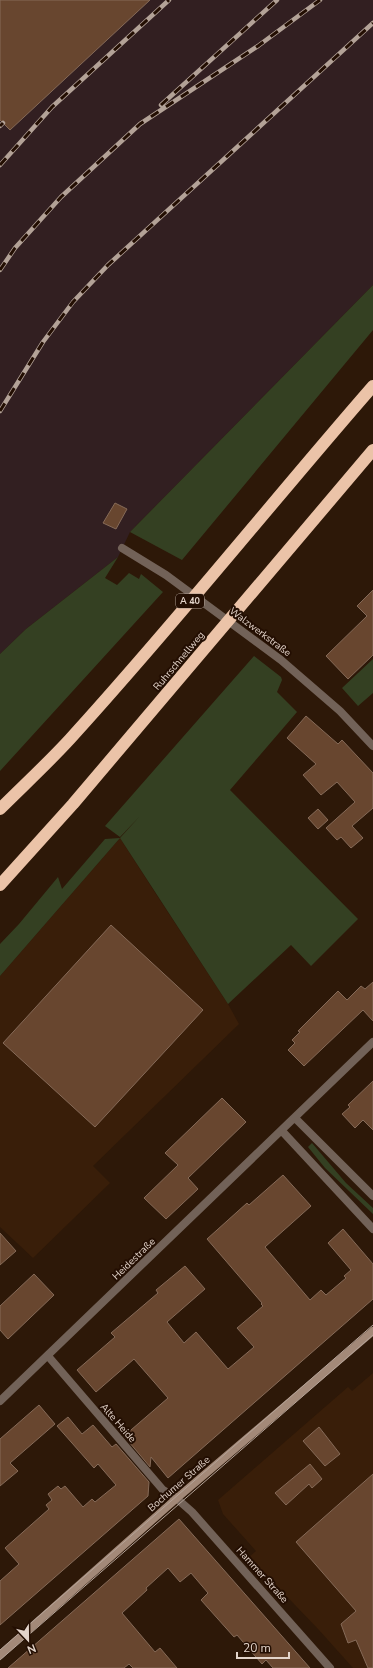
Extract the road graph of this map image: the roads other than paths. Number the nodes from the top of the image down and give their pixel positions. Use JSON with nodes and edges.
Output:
{"nodes":[{"id":1,"x":373,"y":386,"type":"edge"},
{"id":2,"x":373,"y":450,"type":"edge"},
{"id":3,"x":122,"y":548,"type":"dead end"},
{"id":4,"x":373,"y":746,"type":"edge"},
{"id":5,"x":0,"y":809,"type":"edge"},
{"id":6,"x":0,"y":885,"type":"edge"},
{"id":7,"x":373,"y":1042,"type":"edge"},
{"id":8,"x":295,"y":1118,"type":"junction"},
{"id":9,"x":282,"y":1131,"type":"junction"},
{"id":10,"x":373,"y":1196,"type":"edge"},
{"id":11,"x":373,"y":1229,"type":"edge"},
{"id":12,"x":373,"y":1331,"type":"edge"},
{"id":13,"x":48,"y":1356,"type":"junction"},
{"id":14,"x":0,"y":1401,"type":"edge"},
{"id":15,"x":178,"y":1498,"type":"junction"},
{"id":16,"x":0,"y":1655,"type":"edge"},
{"id":17,"x":330,"y":1668,"type":"edge"}],
"edges":[{"from":1,"to":5,"type":"highway","number":"A 40"},
{"from":2,"to":6,"type":"highway","name":"Ruhrschnellweg"},
{"from":3,"to":4,"type":"street","name":"Walzwerkstraße"},
{"from":7,"to":8,"type":"street","name":"Heidestraße"},
{"from":8,"to":9,"type":"street","name":"Heidestraße"},
{"from":8,"to":10,"type":"street"},
{"from":9,"to":11,"type":"street"},
{"from":9,"to":13,"type":"street","name":"Heidestraße"},
{"from":12,"to":15,"type":"main road","name":"Bochumer Straße"},
{"from":13,"to":14,"type":"street","name":"Heidestraße"},
{"from":13,"to":15,"type":"street","name":"Alte Heide"},
{"from":15,"to":16,"type":"main road","name":"Bochumer Straße"},
{"from":15,"to":17,"type":"street","name":"Hammer Straße"}]}
